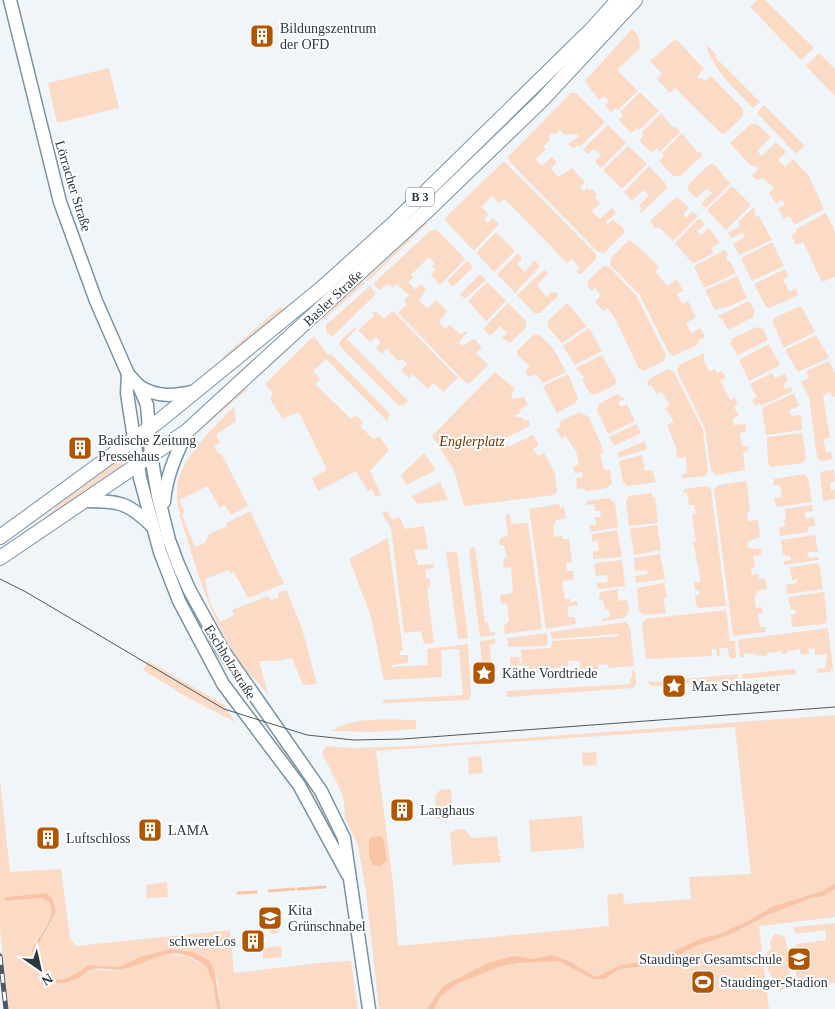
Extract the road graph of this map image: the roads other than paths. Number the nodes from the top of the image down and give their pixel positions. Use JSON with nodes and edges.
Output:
{"nodes":[{"id":1,"x":10,"y":0,"type":"edge"},
{"id":2,"x":618,"y":0,"type":"edge"},
{"id":3,"x":635,"y":0,"type":"edge"},
{"id":4,"x":128,"y":374,"type":"junction"},
{"id":5,"x":139,"y":386,"type":"junction"},
{"id":6,"x":200,"y":390,"type":"junction"},
{"id":7,"x":150,"y":428,"type":"junction"},
{"id":8,"x":187,"y":431,"type":"junction"},
{"id":9,"x":135,"y":440,"type":"junction"},
{"id":10,"x":151,"y":455,"type":"junction"},
{"id":11,"x":138,"y":464,"type":"junction"},
{"id":12,"x":86,"y":501,"type":"junction"},
{"id":13,"x":163,"y":517,"type":"junction"},
{"id":14,"x":152,"y":526,"type":"junction"},
{"id":15,"x":0,"y":537,"type":"edge"},
{"id":16,"x":0,"y":558,"type":"edge"},
{"id":17,"x":271,"y":718,"type":"junction"},
{"id":18,"x":258,"y":731,"type":"junction"},
{"id":19,"x":349,"y":878,"type":"junction"},
{"id":20,"x":369,"y":1009,"type":"edge"}],
"edges":[{"from":1,"to":4,"type":"main road","name":"Lörracher Straße"},
{"from":2,"to":6,"type":"main road","name":"Basler Straße","number":"B 3"},
{"from":3,"to":8,"type":"main road","name":"Basler Straße","number":"B 3"},
{"from":4,"to":5,"type":"main road","name":"Lörracher Straße"},
{"from":4,"to":9,"type":"main road","name":"Lörracher Straße"},
{"from":5,"to":6,"type":"main road"},
{"from":5,"to":7,"type":"main road","name":"Lörracher Straße"},
{"from":6,"to":7,"type":"main road","name":"Basler Straße","number":"B 3"},
{"from":7,"to":9,"type":"main road","name":"Basler Straße","number":"B 3"},
{"from":7,"to":10,"type":"main road","name":"Lörracher Straße"},
{"from":8,"to":10,"type":"main road","name":"Basler Straße","number":"B 3"},
{"from":8,"to":13,"type":"main road"},
{"from":9,"to":11,"type":"main road","name":"Eschholzstraße"},
{"from":9,"to":15,"type":"main road","name":"Basler Straße","number":"B 3"},
{"from":10,"to":11,"type":"main road","name":"Basler Straße","number":"B 3"},
{"from":10,"to":13,"type":"main road","name":"Eschholzstraße"},
{"from":11,"to":12,"type":"main road","name":"Basler Straße","number":"B 3"},
{"from":11,"to":14,"type":"main road","name":"Eschholzstraße"},
{"from":12,"to":14,"type":"main road"},
{"from":12,"to":16,"type":"main road","name":"Basler Straße","number":"B 3"},
{"from":13,"to":17,"type":"main road","name":"Eschholzstraße"},
{"from":14,"to":18,"type":"main road","name":"Eschholzstraße"},
{"from":17,"to":18,"type":"main road"},
{"from":17,"to":19,"type":"main road","name":"Eschholzstraße"},
{"from":18,"to":19,"type":"main road","name":"Eschholzstraße"},
{"from":19,"to":20,"type":"main road","name":"Eschholzstraße"}]}
